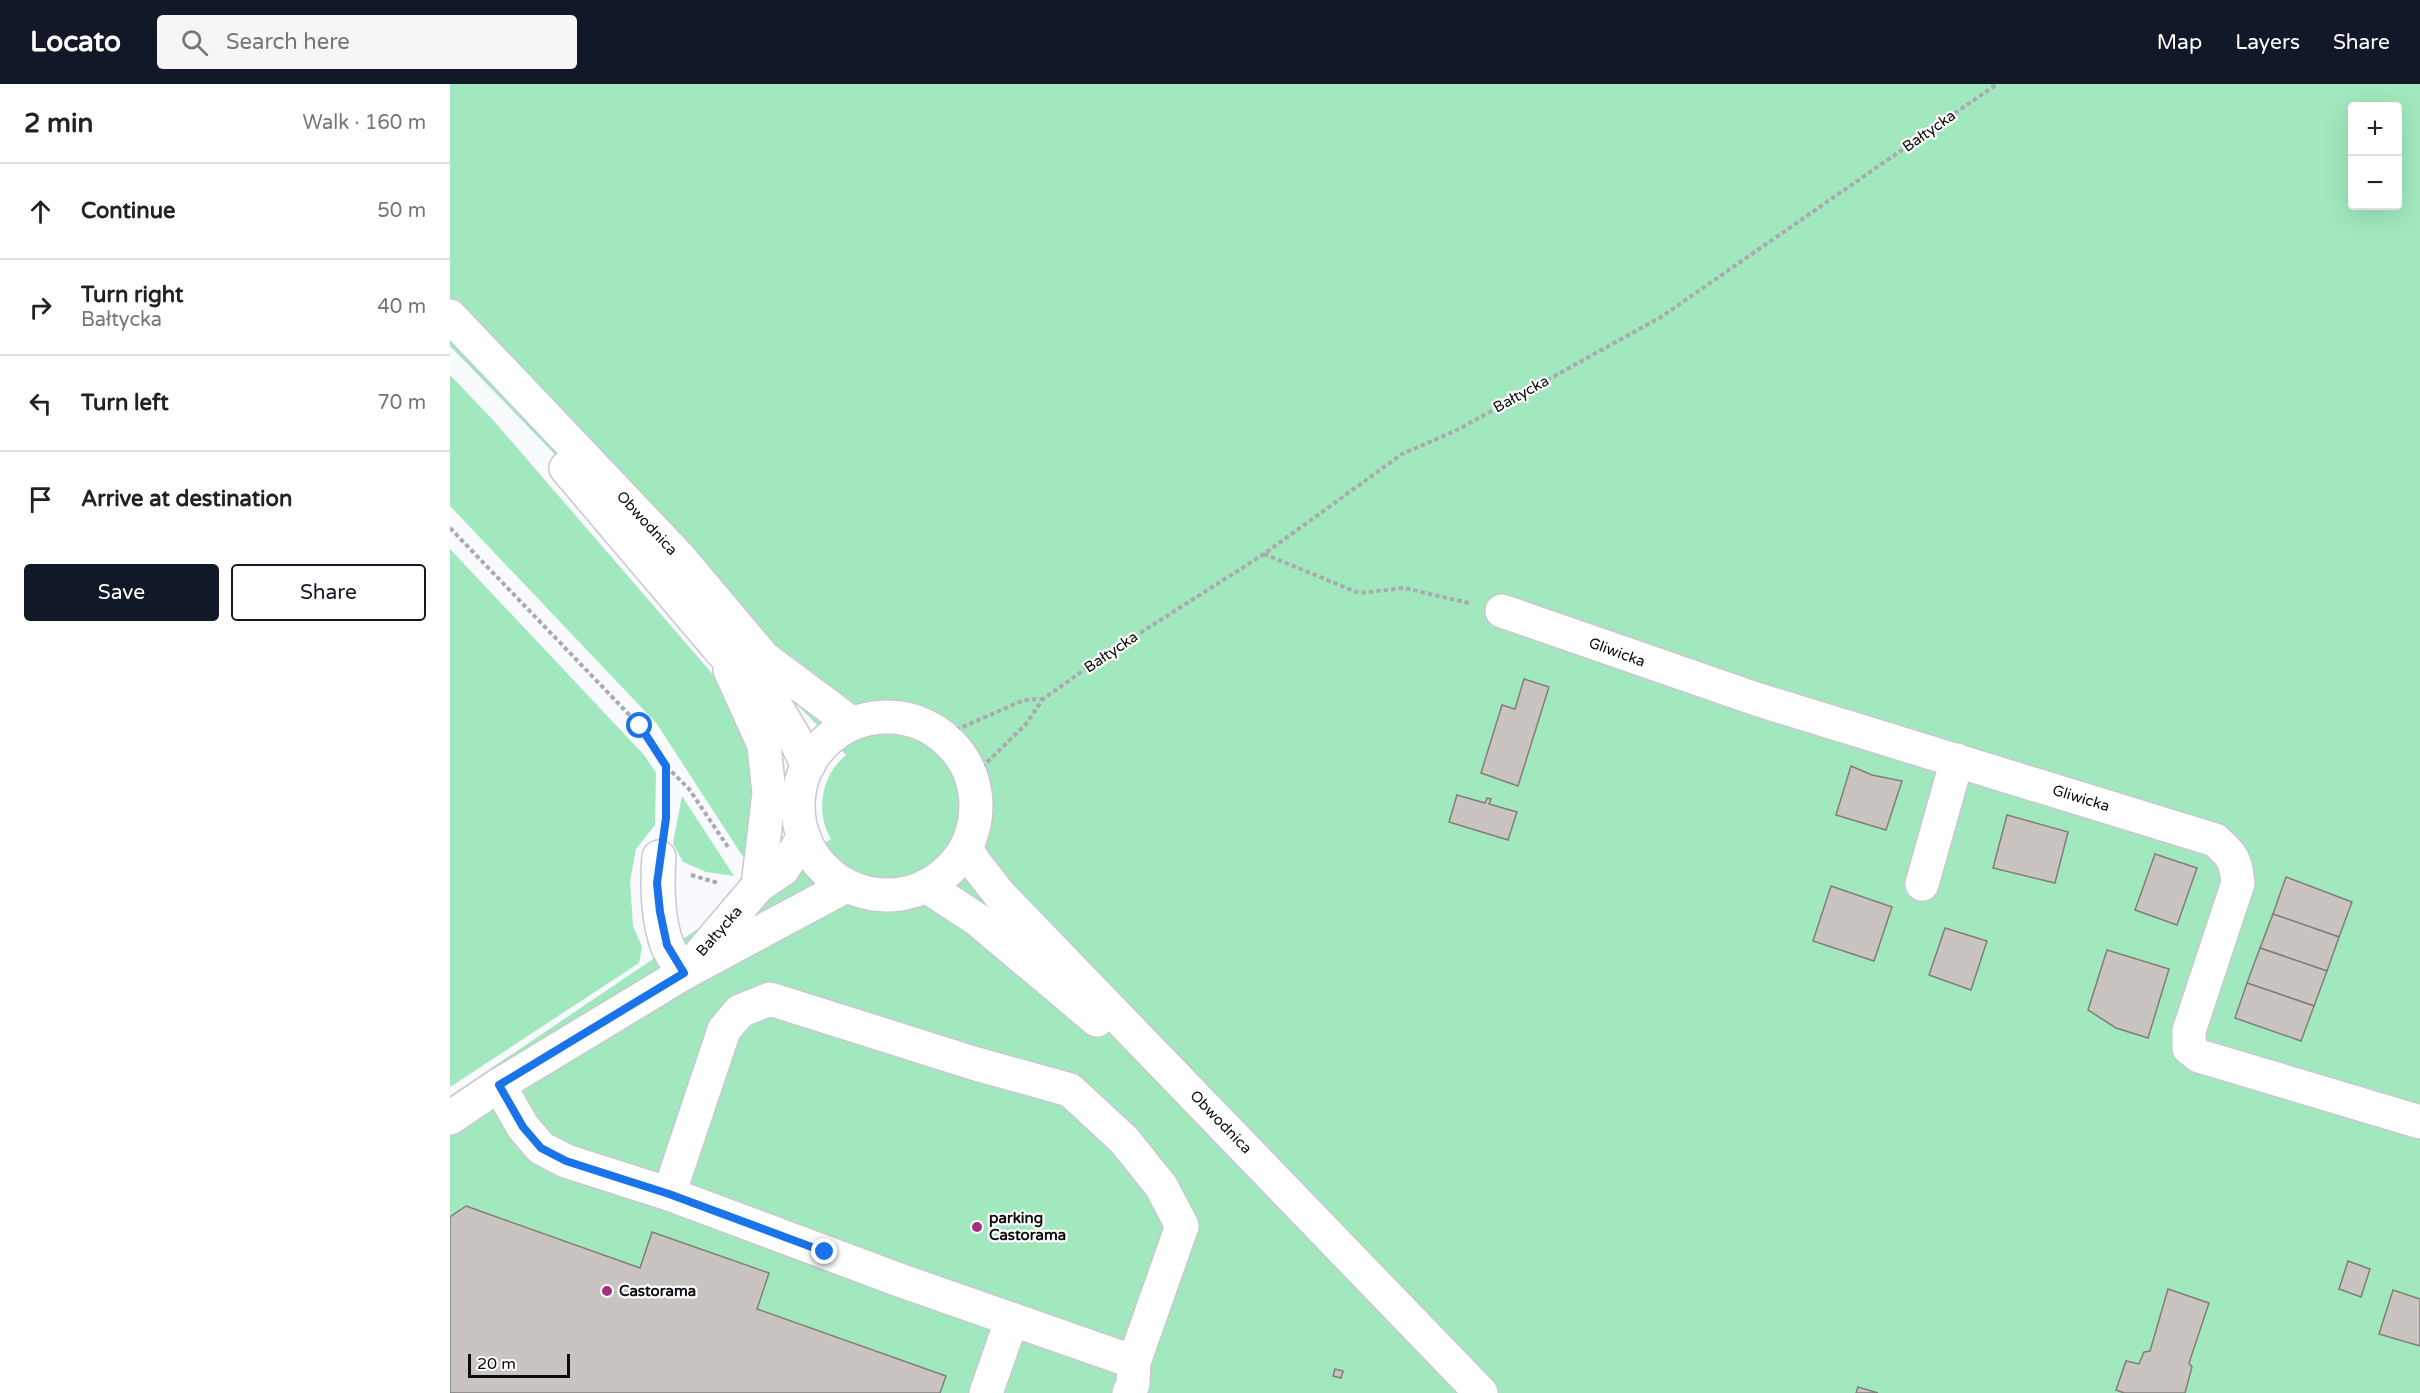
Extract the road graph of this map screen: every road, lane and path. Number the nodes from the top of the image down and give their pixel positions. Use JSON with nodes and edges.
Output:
{"nodes":[{"id":1,"x":1997,"y":84,"type":"edge"},
{"id":2,"x":450,"y":316,"type":"edge"},
{"id":3,"x":450,"y":346,"type":"edge"},
{"id":4,"x":450,"y":528,"type":"edge"},
{"id":5,"x":1263,"y":554,"type":"junction"},
{"id":6,"x":1502,"y":611,"type":"joint"},
{"id":7,"x":722,"y":652,"type":"junction"},
{"id":8,"x":1043,"y":699,"type":"junction"},
{"id":9,"x":851,"y":723,"type":"junction"},
{"id":10,"x":942,"y":736,"type":"junction"},
{"id":11,"x":1957,"y":760,"type":"junction"},
{"id":12,"x":666,"y":766,"type":"junction"},
{"id":13,"x":808,"y":766,"type":"junction"},
{"id":14,"x":971,"y":778,"type":"junction"},
{"id":15,"x":804,"y":837,"type":"junction"},
{"id":16,"x":729,"y":848,"type":"dead end"},
{"id":17,"x":966,"y":848,"type":"junction"},
{"id":18,"x":659,"y":857,"type":"junction"},
{"id":19,"x":1922,"y":884,"type":"dead end"},
{"id":20,"x":758,"y":886,"type":"junction"},
{"id":21,"x":846,"y":886,"type":"junction"},
{"id":22,"x":926,"y":886,"type":"junction"},
{"id":23,"x":684,"y":973,"type":"junction"},
{"id":24,"x":499,"y":1085,"type":"junction"},
{"id":25,"x":450,"y":1118,"type":"edge"},
{"id":26,"x":2420,"y":1122,"type":"edge"},
{"id":27,"x":669,"y":1194,"type":"junction"},
{"id":28,"x":1012,"y":1319,"type":"junction"},
{"id":29,"x":1132,"y":1377,"type":"edge"},
{"id":30,"x":986,"y":1393,"type":"edge"},
{"id":31,"x":1451,"y":1393,"type":"edge"},
{"id":32,"x":1481,"y":1393,"type":"edge"}],
"edges":[{"from":1,"to":5,"type":"path","name":"Bałtycka"},
{"from":2,"to":9,"type":"main road","name":"Obwodnica"},
{"from":3,"to":7,"type":"main road","name":"Obwodnica"},
{"from":4,"to":12,"type":"path"},
{"from":5,"to":6,"type":"path"},
{"from":5,"to":8,"type":"path","name":"Bałtycka"},
{"from":6,"to":11,"type":"main road","name":"Gliwicka"},
{"from":7,"to":13,"type":"main road","name":"Obwodnica"},
{"from":7,"to":20,"type":"main road"},
{"from":8,"to":10,"type":"path"},
{"from":8,"to":14,"type":"path"},
{"from":9,"to":10,"type":"main road"},
{"from":9,"to":13,"type":"main road"},
{"from":10,"to":14,"type":"main road"},
{"from":11,"to":19,"type":"main road"},
{"from":11,"to":26,"type":"main road","name":"Gliwicka"},
{"from":12,"to":16,"type":"path"},
{"from":12,"to":18,"type":"path"},
{"from":13,"to":15,"type":"main road"},
{"from":14,"to":17,"type":"main road"},
{"from":15,"to":20,"type":"main road","name":"Bałtycka"},
{"from":15,"to":21,"type":"main road"},
{"from":17,"to":22,"type":"main road"},
{"from":17,"to":32,"type":"main road","name":"Obwodnica"},
{"from":18,"to":20,"type":"path"},
{"from":18,"to":23,"type":"main road"},
{"from":20,"to":23,"type":"main road","name":"Bałtycka"},
{"from":21,"to":22,"type":"main road"},
{"from":21,"to":23,"type":"main road","name":"Bałtycka"},
{"from":22,"to":31,"type":"main road","name":"Obwodnica"},
{"from":23,"to":24,"type":"main road","name":"Bałtycka"},
{"from":24,"to":25,"type":"main road","name":"Bałtycka"},
{"from":24,"to":27,"type":"main road"},
{"from":27,"to":28,"type":"main road"},
{"from":27,"to":29,"type":"main road"},
{"from":28,"to":29,"type":"main road"},
{"from":28,"to":30,"type":"main road"}]}
